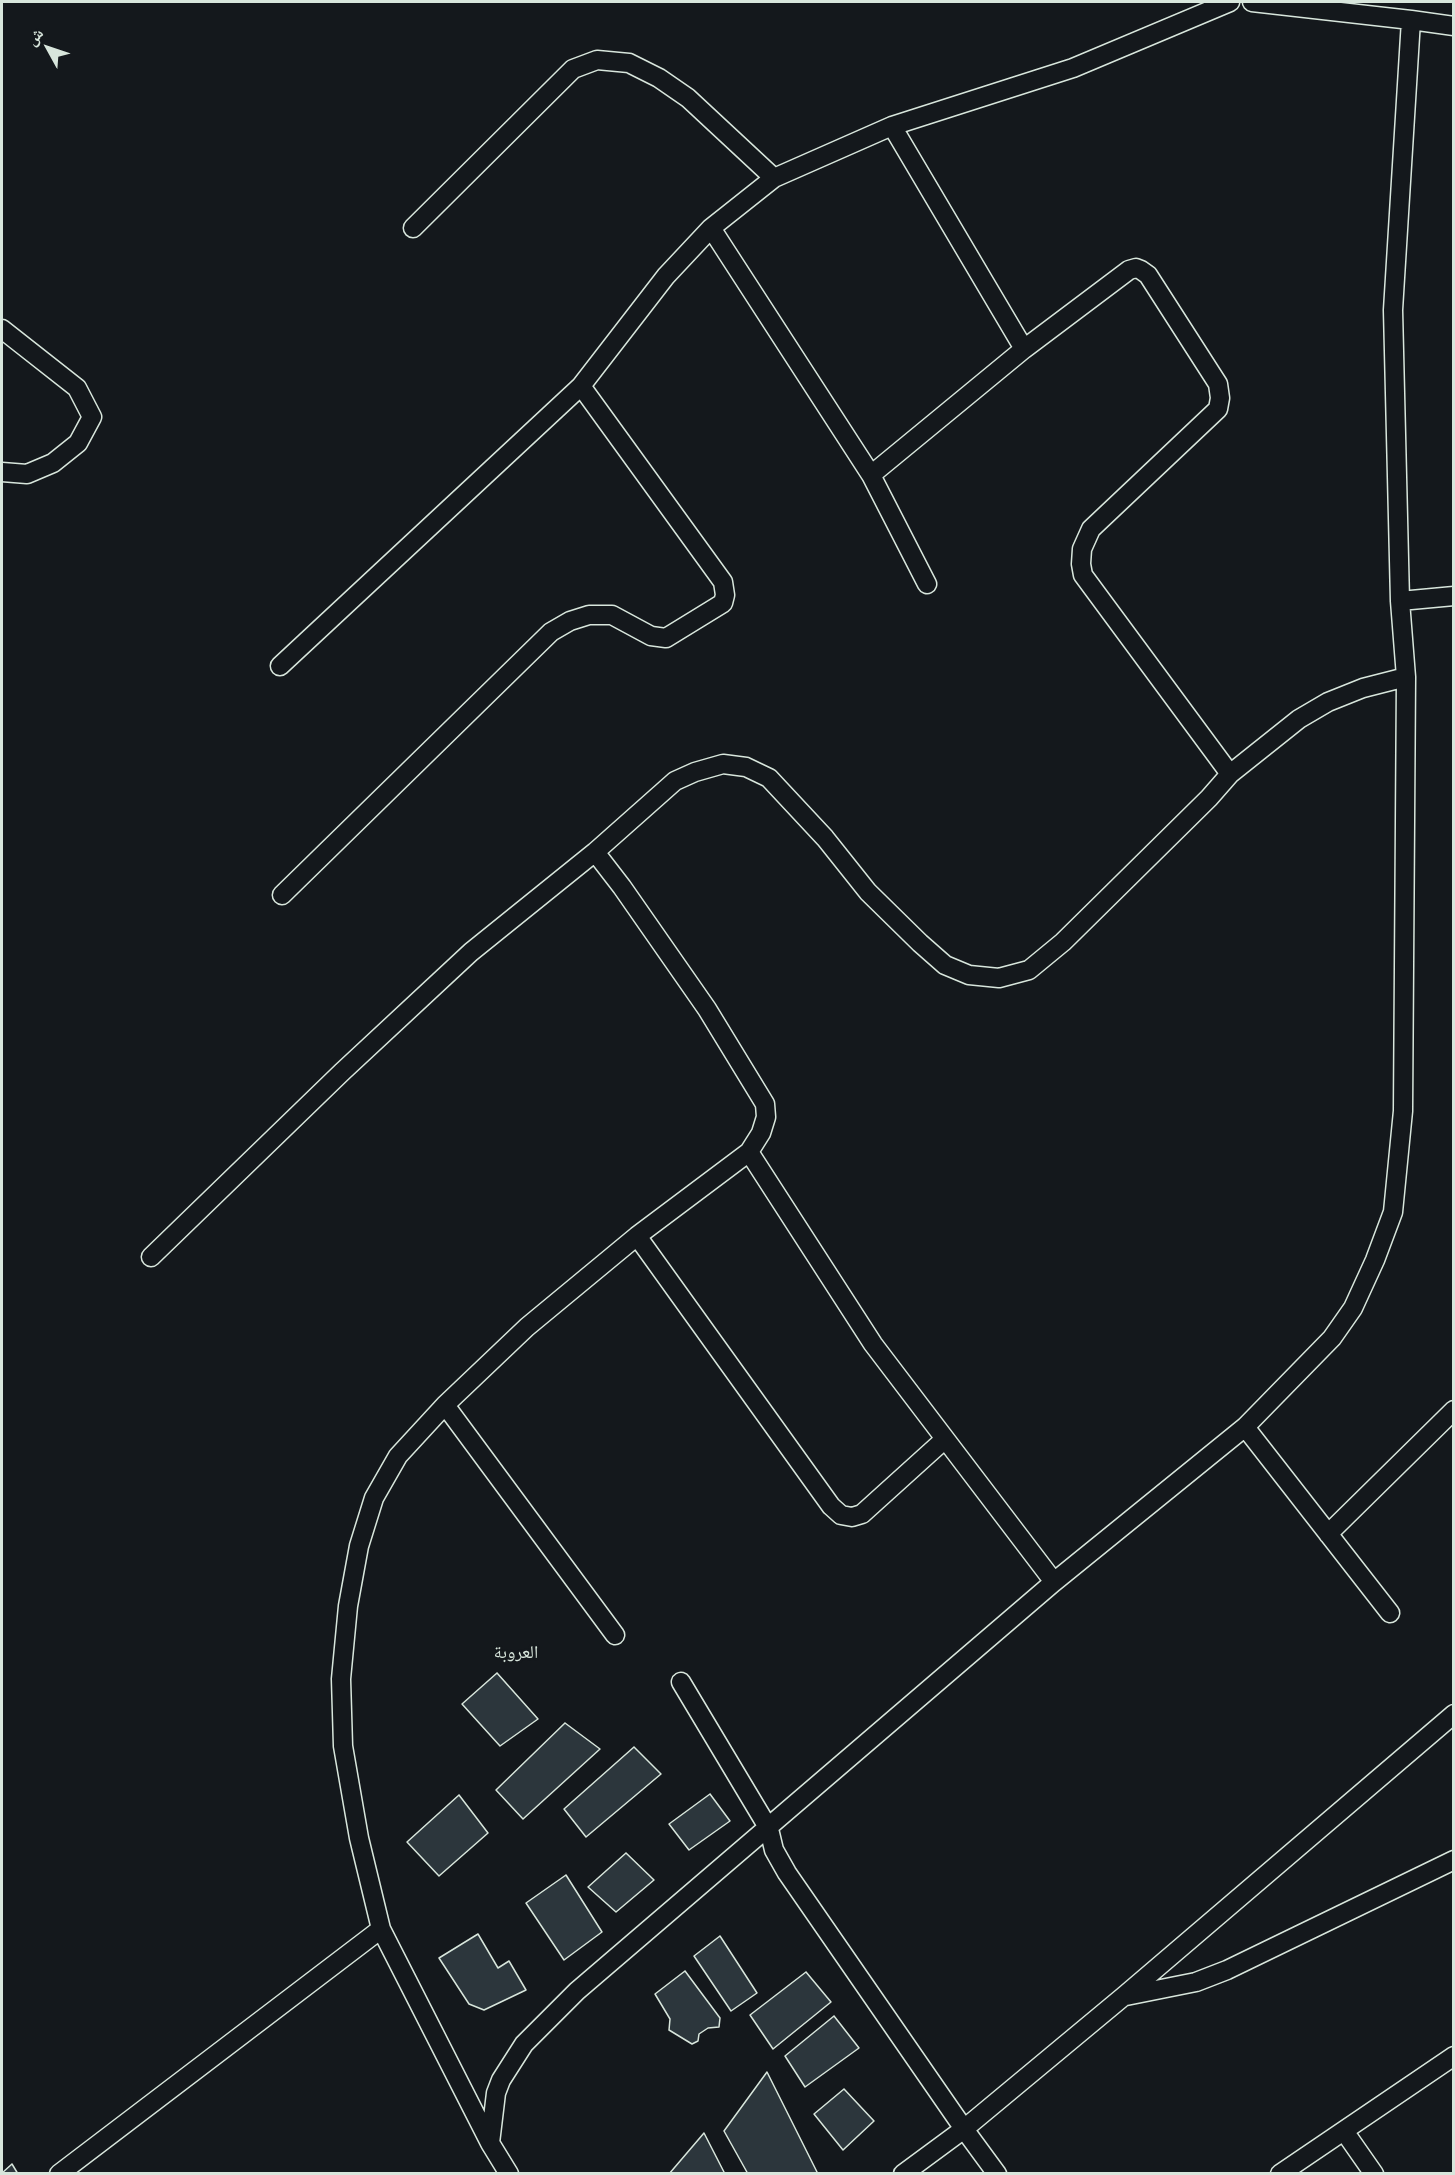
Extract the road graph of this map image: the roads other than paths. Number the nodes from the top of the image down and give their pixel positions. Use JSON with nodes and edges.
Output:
{"nodes":[{"id":1,"x":1230,"y":2,"type":"edge"},
{"id":2,"x":1252,"y":2,"type":"edge"},
{"id":3,"x":1411,"y":20,"type":"junction"},
{"id":4,"x":1454,"y":26,"type":"edge"},
{"id":5,"x":892,"y":126,"type":"junction"},
{"id":6,"x":774,"y":178,"type":"junction"},
{"id":7,"x":413,"y":228,"type":"dead end"},
{"id":8,"x":711,"y":228,"type":"junction"},
{"id":9,"x":2,"y":329,"type":"edge"},
{"id":10,"x":1024,"y":349,"type":"junction"},
{"id":11,"x":581,"y":386,"type":"junction"},
{"id":12,"x":2,"y":472,"type":"edge"},
{"id":13,"x":871,"y":475,"type":"junction"},
{"id":14,"x":927,"y":584,"type":"dead end"},
{"id":15,"x":1454,"y":597,"type":"edge"},
{"id":16,"x":1400,"y":601,"type":"junction"},
{"id":17,"x":280,"y":666,"type":"dead end"},
{"id":18,"x":1406,"y":677,"type":"junction"},
{"id":19,"x":1230,"y":774,"type":"junction"},
{"id":20,"x":594,"y":852,"type":"junction"},
{"id":21,"x":282,"y":895,"type":"dead end"},
{"id":22,"x":749,"y":1152,"type":"junction"},
{"id":23,"x":637,"y":1236,"type":"junction"},
{"id":24,"x":151,"y":1257,"type":"dead end"},
{"id":25,"x":445,"y":1405,"type":"junction"},
{"id":26,"x":1454,"y":1410,"type":"edge"},
{"id":27,"x":1245,"y":1427,"type":"junction"},
{"id":28,"x":945,"y":1439,"type":"junction"},
{"id":29,"x":1328,"y":1534,"type":"junction"},
{"id":30,"x":1054,"y":1582,"type":"junction"},
{"id":31,"x":1390,"y":1613,"type":"dead end"},
{"id":32,"x":615,"y":1635,"type":"dead end"},
{"id":33,"x":681,"y":1682,"type":"dead end"},
{"id":34,"x":1454,"y":1714,"type":"edge"},
{"id":35,"x":769,"y":1829,"type":"junction"},
{"id":36,"x":1454,"y":1860,"type":"edge"},
{"id":37,"x":381,"y":1929,"type":"junction"},
{"id":38,"x":1124,"y":1996,"type":"junction"},
{"id":39,"x":1454,"y":2056,"type":"edge"},
{"id":40,"x":964,"y":2129,"type":"junction"},
{"id":41,"x":1344,"y":2131,"type":"junction"},
{"id":42,"x":490,"y":2143,"type":"junction"},
{"id":43,"x":59,"y":2174,"type":"edge"},
{"id":44,"x":508,"y":2174,"type":"edge"},
{"id":45,"x":903,"y":2174,"type":"edge"},
{"id":46,"x":997,"y":2174,"type":"edge"},
{"id":47,"x":1280,"y":2174,"type":"edge"},
{"id":48,"x":1374,"y":2174,"type":"edge"}],
"edges":[{"from":1,"to":5,"type":"street"},
{"from":2,"to":3,"type":"street"},
{"from":3,"to":4,"type":"street"},
{"from":3,"to":16,"type":"street"},
{"from":5,"to":6,"type":"street"},
{"from":5,"to":10,"type":"street"},
{"from":6,"to":7,"type":"street"},
{"from":6,"to":8,"type":"street"},
{"from":8,"to":11,"type":"street"},
{"from":8,"to":13,"type":"street"},
{"from":9,"to":12,"type":"street"},
{"from":10,"to":13,"type":"street"},
{"from":10,"to":19,"type":"street"},
{"from":11,"to":17,"type":"street"},
{"from":11,"to":21,"type":"street"},
{"from":13,"to":14,"type":"street"},
{"from":15,"to":16,"type":"street"},
{"from":16,"to":18,"type":"street"},
{"from":18,"to":19,"type":"street"},
{"from":18,"to":27,"type":"street"},
{"from":19,"to":20,"type":"street"},
{"from":20,"to":22,"type":"street"},
{"from":20,"to":24,"type":"street"},
{"from":22,"to":23,"type":"street"},
{"from":22,"to":28,"type":"street"},
{"from":23,"to":25,"type":"street"},
{"from":23,"to":28,"type":"street"},
{"from":25,"to":32,"type":"street"},
{"from":25,"to":37,"type":"street"},
{"from":26,"to":29,"type":"street"},
{"from":27,"to":29,"type":"street"},
{"from":27,"to":30,"type":"street"},
{"from":28,"to":30,"type":"street"},
{"from":29,"to":31,"type":"street"},
{"from":30,"to":35,"type":"street"},
{"from":33,"to":35,"type":"street"},
{"from":34,"to":38,"type":"street"},
{"from":35,"to":40,"type":"street"},
{"from":35,"to":42,"type":"street"},
{"from":36,"to":38,"type":"street"},
{"from":37,"to":42,"type":"street"},
{"from":37,"to":43,"type":"street"},
{"from":38,"to":40,"type":"street"},
{"from":39,"to":41,"type":"street"},
{"from":40,"to":45,"type":"street"},
{"from":40,"to":46,"type":"street"},
{"from":41,"to":47,"type":"street"},
{"from":41,"to":48,"type":"street"},
{"from":42,"to":44,"type":"street"}]}
